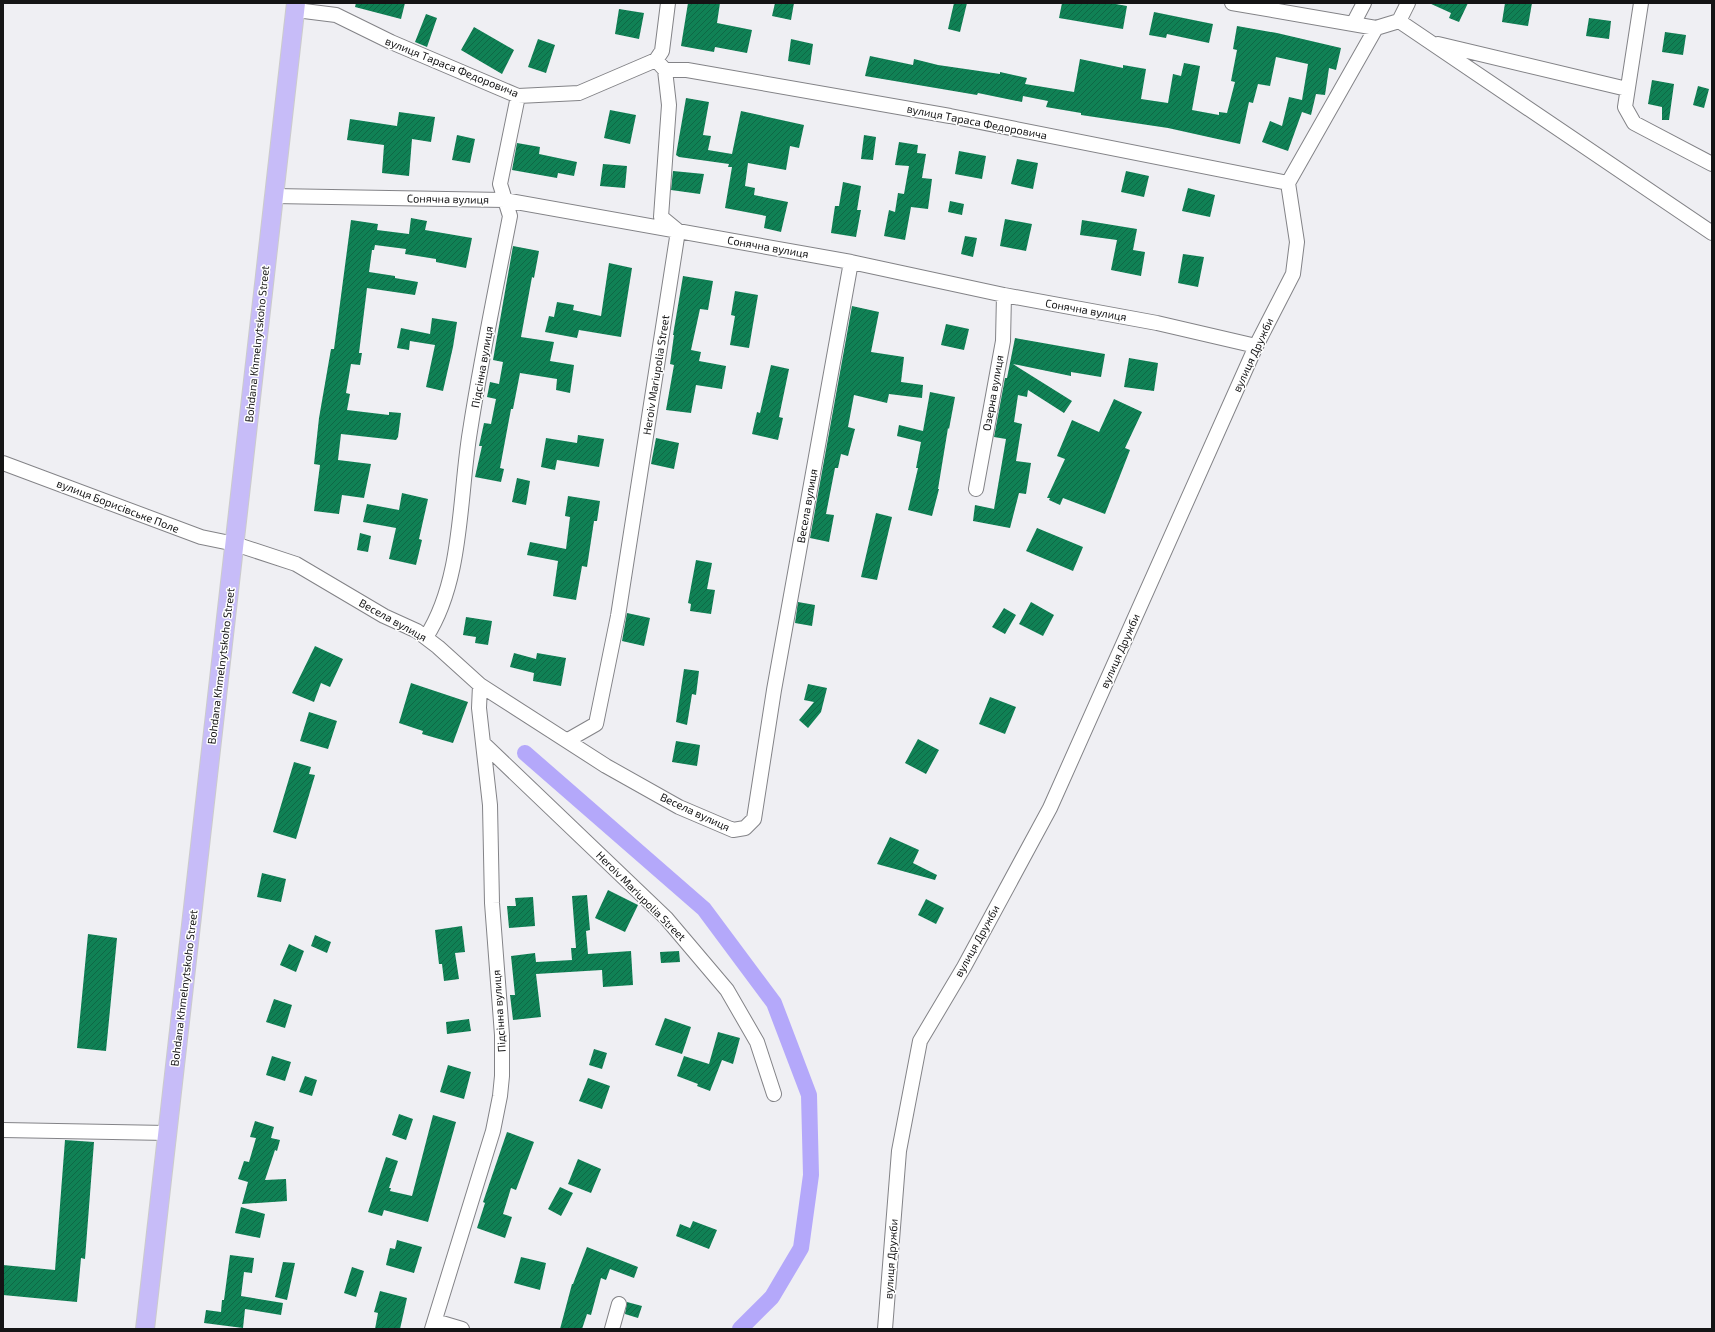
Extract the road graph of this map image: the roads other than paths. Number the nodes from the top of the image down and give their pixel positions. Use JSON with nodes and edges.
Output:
{"nodes":[{"id":1,"x":668,"y":3,"type":"edge"},
{"id":2,"x":1232,"y":3,"type":"edge"},
{"id":3,"x":1364,"y":3,"type":"edge"},
{"id":4,"x":1408,"y":3,"type":"edge"},
{"id":5,"x":1641,"y":3,"type":"edge"},
{"id":6,"x":296,"y":6,"type":"edge"},
{"id":7,"x":1399,"y":21,"type":"junction"},
{"id":8,"x":1353,"y":24,"type":"junction"},
{"id":9,"x":1376,"y":28,"type":"junction"},
{"id":10,"x":1430,"y":42,"type":"junction"},
{"id":11,"x":661,"y":65,"type":"junction"},
{"id":12,"x":1627,"y":89,"type":"junction"},
{"id":13,"x":518,"y":96,"type":"junction"},
{"id":14,"x":1712,"y":164,"type":"edge"},
{"id":15,"x":1288,"y":183,"type":"junction"},
{"id":16,"x":274,"y":196,"type":"junction"},
{"id":17,"x":504,"y":200,"type":"junction"},
{"id":18,"x":678,"y":232,"type":"junction"},
{"id":19,"x":1712,"y":233,"type":"edge"},
{"id":20,"x":851,"y":262,"type":"junction"},
{"id":21,"x":1004,"y":295,"type":"junction"},
{"id":22,"x":1256,"y":346,"type":"junction"},
{"id":23,"x":3,"y":463,"type":"edge"},
{"id":24,"x":976,"y":489,"type":"dead end"},
{"id":25,"x":235,"y":544,"type":"junction"},
{"id":26,"x":426,"y":637,"type":"junction"},
{"id":27,"x":480,"y":685,"type":"junction"},
{"id":28,"x":568,"y":740,"type":"junction"},
{"id":29,"x":484,"y":744,"type":"junction"},
{"id":30,"x":774,"y":1094,"type":"dead end"},
{"id":31,"x":3,"y":1130,"type":"edge"},
{"id":32,"x":167,"y":1133,"type":"junction"},
{"id":33,"x":619,"y":1304,"type":"dead end"},
{"id":34,"x":434,"y":1325,"type":"edge"},
{"id":35,"x":145,"y":1329,"type":"edge"},
{"id":36,"x":462,"y":1329,"type":"edge"},
{"id":37,"x":612,"y":1329,"type":"edge"},
{"id":38,"x":885,"y":1329,"type":"edge"}],
"edges":[{"from":1,"to":11,"type":"street"},
{"from":2,"to":8,"type":"street"},
{"from":3,"to":8,"type":"street"},
{"from":4,"to":7,"type":"street"},
{"from":5,"to":12,"type":"street"},
{"from":6,"to":13,"type":"street","name":"вулиця Тараса Федоровича"},
{"from":6,"to":16,"type":"main road","name":"Bohdana Khmelnytskoho Street"},
{"from":7,"to":9,"type":"street"},
{"from":7,"to":10,"type":"street"},
{"from":8,"to":9,"type":"street"},
{"from":9,"to":15,"type":"street"},
{"from":10,"to":12,"type":"street"},
{"from":10,"to":19,"type":"street"},
{"from":11,"to":13,"type":"street","name":"вулиця Тараса Федоровича"},
{"from":11,"to":15,"type":"street","name":"вулиця Тараса Федоровича"},
{"from":11,"to":18,"type":"street"},
{"from":12,"to":14,"type":"street"},
{"from":13,"to":17,"type":"street","name":"Підсінна вулиця"},
{"from":15,"to":22,"type":"street","name":"вулиця Дружби"},
{"from":16,"to":17,"type":"street","name":"Сонячна вулиця"},
{"from":16,"to":25,"type":"main road","name":"Bohdana Khmelnytskoho Street"},
{"from":17,"to":18,"type":"street","name":"Сонячна вулиця"},
{"from":17,"to":26,"type":"street","name":"Підсінна вулиця"},
{"from":18,"to":20,"type":"street","name":"Сонячна вулиця"},
{"from":18,"to":28,"type":"street","name":"Heroiv Mariupolia Street"},
{"from":20,"to":21,"type":"street","name":"Сонячна вулиця"},
{"from":20,"to":28,"type":"street","name":"Весела вулиця"},
{"from":21,"to":22,"type":"street","name":"Сонячна вулиця"},
{"from":21,"to":24,"type":"street","name":"Озерна вулиця"},
{"from":22,"to":38,"type":"street","name":"вулиця Дружби"},
{"from":23,"to":25,"type":"street","name":"вулиця Борисівське Поле"},
{"from":25,"to":26,"type":"street","name":"Весела вулиця"},
{"from":25,"to":32,"type":"main road","name":"Bohdana Khmelnytskoho Street"},
{"from":26,"to":27,"type":"street","name":"Весела вулиця"},
{"from":27,"to":28,"type":"street","name":"Весела вулиця"},
{"from":27,"to":29,"type":"street","name":"Підсінна вулиця"},
{"from":29,"to":30,"type":"street","name":"Heroiv Mariupolia Street"},
{"from":29,"to":34,"type":"street","name":"Підсінна вулиця"},
{"from":31,"to":32,"type":"street"},
{"from":32,"to":35,"type":"main road","name":"Bohdana Khmelnytskoho Street"},
{"from":33,"to":37,"type":"street"},
{"from":34,"to":36,"type":"street"}]}
